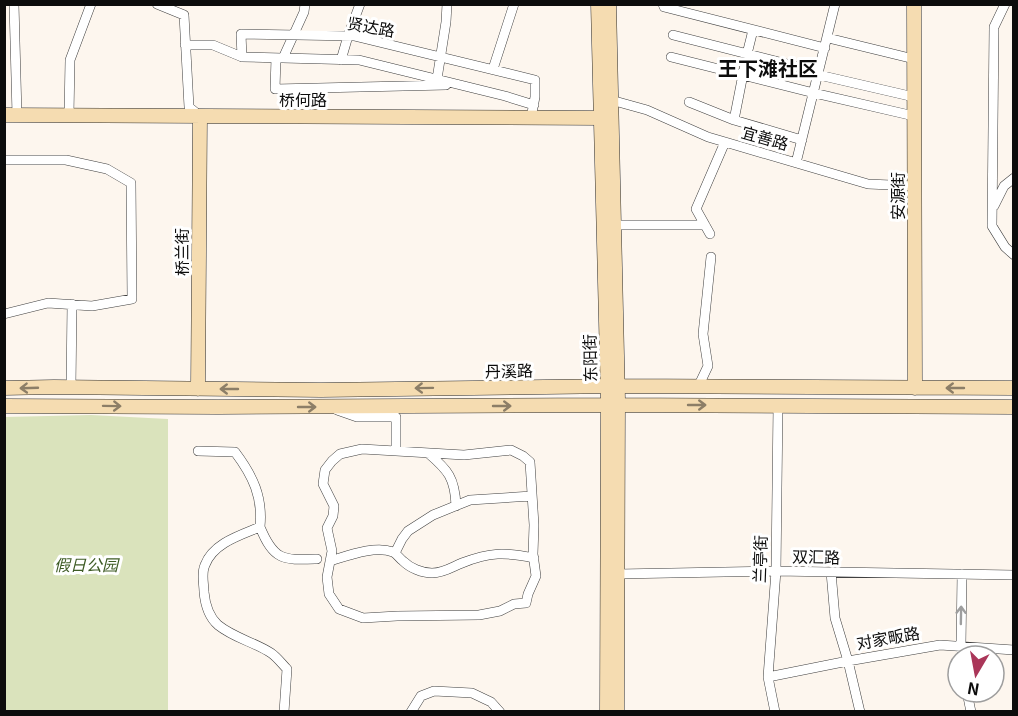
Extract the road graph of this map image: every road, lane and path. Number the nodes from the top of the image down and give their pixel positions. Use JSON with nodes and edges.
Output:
{"nodes":[{"id":1,"x":14,"y":4,"type":"edge"},
{"id":2,"x":91,"y":4,"type":"edge"},
{"id":3,"x":157,"y":4,"type":"edge"},
{"id":4,"x":305,"y":4,"type":"edge"},
{"id":5,"x":360,"y":4,"type":"edge"},
{"id":6,"x":447,"y":4,"type":"edge"},
{"id":7,"x":514,"y":4,"type":"edge"},
{"id":8,"x":598,"y":4,"type":"edge"},
{"id":9,"x":609,"y":4,"type":"edge"},
{"id":10,"x":663,"y":4,"type":"edge"},
{"id":11,"x":835,"y":4,"type":"edge"},
{"id":12,"x":914,"y":4,"type":"edge"},
{"id":13,"x":1005,"y":4,"type":"edge"},
{"id":14,"x":753,"y":30,"type":"junction"},
{"id":15,"x":293,"y":35,"type":"junction"},
{"id":16,"x":673,"y":35,"type":"dead end"},
{"id":17,"x":348,"y":36,"type":"junction"},
{"id":18,"x":826,"y":43,"type":"junction"},
{"id":19,"x":186,"y":45,"type":"junction"},
{"id":20,"x":747,"y":54,"type":"junction"},
{"id":21,"x":242,"y":57,"type":"junction"},
{"id":22,"x":441,"y":57,"type":"junction"},
{"id":23,"x":671,"y":57,"type":"dead end"},
{"id":24,"x":279,"y":58,"type":"junction"},
{"id":25,"x":914,"y":59,"type":"junction"},
{"id":26,"x":341,"y":60,"type":"junction"},
{"id":27,"x":493,"y":69,"type":"junction"},
{"id":28,"x":819,"y":73,"type":"junction"},
{"id":29,"x":744,"y":75,"type":"junction"},
{"id":30,"x":437,"y":80,"type":"junction"},
{"id":31,"x":459,"y":85,"type":"junction"},
{"id":32,"x":814,"y":93,"type":"junction"},
{"id":33,"x":914,"y":97,"type":"junction"},
{"id":34,"x":611,"y":100,"type":"junction"},
{"id":35,"x":689,"y":102,"type":"dead end"},
{"id":36,"x":532,"y":111,"type":"junction"},
{"id":37,"x":11,"y":115,"type":"edge"},
{"id":38,"x":69,"y":115,"type":"junction"},
{"id":39,"x":200,"y":116,"type":"junction"},
{"id":40,"x":914,"y":116,"type":"junction"},
{"id":41,"x":601,"y":118,"type":"junction"},
{"id":42,"x":734,"y":120,"type":"junction"},
{"id":43,"x":802,"y":140,"type":"junction"},
{"id":44,"x":725,"y":142,"type":"junction"},
{"id":45,"x":4,"y":160,"type":"edge"},
{"id":46,"x":796,"y":163,"type":"junction"},
{"id":47,"x":1014,"y":178,"type":"edge"},
{"id":48,"x":914,"y":186,"type":"junction"},
{"id":49,"x":993,"y":208,"type":"junction"},
{"id":50,"x":614,"y":225,"type":"junction"},
{"id":51,"x":705,"y":225,"type":"junction"},
{"id":52,"x":710,"y":234,"type":"dead end"},
{"id":53,"x":1014,"y":255,"type":"edge"},
{"id":54,"x":711,"y":257,"type":"dead end"},
{"id":55,"x":72,"y":304,"type":"junction"},
{"id":56,"x":4,"y":314,"type":"edge"},
{"id":57,"x":613,"y":386,"type":"junction"},
{"id":58,"x":71,"y":387,"type":"junction"},
{"id":59,"x":698,"y":387,"type":"junction"},
{"id":60,"x":4,"y":388,"type":"edge"},
{"id":61,"x":915,"y":388,"type":"junction"},
{"id":62,"x":1014,"y":388,"type":"edge"},
{"id":63,"x":198,"y":389,"type":"junction"},
{"id":64,"x":613,"y":405,"type":"junction"},
{"id":65,"x":4,"y":406,"type":"edge"},
{"id":66,"x":778,"y":406,"type":"junction"},
{"id":67,"x":329,"y":407,"type":"junction"},
{"id":68,"x":1014,"y":407,"type":"edge"},
{"id":69,"x":198,"y":451,"type":"dead end"},
{"id":70,"x":396,"y":451,"type":"junction"},
{"id":71,"x":426,"y":452,"type":"junction"},
{"id":72,"x":532,"y":496,"type":"junction"},
{"id":73,"x":456,"y":506,"type":"junction"},
{"id":74,"x":260,"y":527,"type":"junction"},
{"id":75,"x":395,"y":553,"type":"junction"},
{"id":76,"x":534,"y":558,"type":"junction"},
{"id":77,"x":316,"y":559,"type":"dead end"},
{"id":78,"x":330,"y":561,"type":"junction"},
{"id":79,"x":776,"y":571,"type":"junction"},
{"id":80,"x":831,"y":572,"type":"junction"},
{"id":81,"x":618,"y":574,"type":"junction"},
{"id":82,"x":962,"y":574,"type":"junction"},
{"id":83,"x":1014,"y":575,"type":"edge"},
{"id":84,"x":962,"y":644,"type":"edge"},
{"id":85,"x":946,"y":647,"type":"edge"},
{"id":86,"x":849,"y":661,"type":"junction"},
{"id":87,"x":768,"y":677,"type":"junction"},
{"id":88,"x":284,"y":711,"type":"edge"},
{"id":89,"x":411,"y":711,"type":"edge"},
{"id":90,"x":500,"y":711,"type":"edge"},
{"id":91,"x":607,"y":711,"type":"edge"},
{"id":92,"x":617,"y":711,"type":"edge"},
{"id":93,"x":775,"y":711,"type":"edge"},
{"id":94,"x":860,"y":711,"type":"edge"}],
"edges":[{"from":1,"to":37,"type":"street"},
{"from":2,"to":38,"type":"street"},
{"from":3,"to":19,"type":"street"},
{"from":4,"to":15,"type":"street"},
{"from":5,"to":17,"type":"street"},
{"from":6,"to":22,"type":"street"},
{"from":7,"to":27,"type":"street"},
{"from":8,"to":41,"type":"main road","name":"东阳街"},
{"from":9,"to":34,"type":"main road","name":"东阳街"},
{"from":10,"to":14,"type":"street"},
{"from":11,"to":18,"type":"street"},
{"from":12,"to":25,"type":"main road","name":"安源街"},
{"from":13,"to":49,"type":"street"},
{"from":14,"to":18,"type":"street"},
{"from":14,"to":20,"type":"street"},
{"from":15,"to":17,"type":"street","name":"贤达路"},
{"from":15,"to":21,"type":"street","name":"贤达路"},
{"from":15,"to":24,"type":"street"},
{"from":16,"to":20,"type":"street"},
{"from":17,"to":22,"type":"street","name":"贤达路"},
{"from":17,"to":26,"type":"street"},
{"from":18,"to":25,"type":"street"},
{"from":18,"to":28,"type":"street"},
{"from":19,"to":21,"type":"street"},
{"from":19,"to":39,"type":"street"},
{"from":20,"to":28,"type":"street"},
{"from":20,"to":29,"type":"street"},
{"from":21,"to":24,"type":"street"},
{"from":22,"to":27,"type":"street","name":"贤达路"},
{"from":22,"to":30,"type":"street"},
{"from":23,"to":29,"type":"street"},
{"from":24,"to":26,"type":"street"},
{"from":24,"to":31,"type":"street"},
{"from":25,"to":33,"type":"main road","name":"安源街"},
{"from":26,"to":30,"type":"street"},
{"from":27,"to":36,"type":"street","name":"贤达路"},
{"from":28,"to":32,"type":"street"},
{"from":28,"to":33,"type":"street"},
{"from":29,"to":32,"type":"street"},
{"from":29,"to":42,"type":"street"},
{"from":30,"to":31,"type":"street"},
{"from":31,"to":36,"type":"street"},
{"from":32,"to":40,"type":"street"},
{"from":32,"to":43,"type":"street"},
{"from":33,"to":40,"type":"main road","name":"安源街"},
{"from":34,"to":44,"type":"street","name":"宜善路"},
{"from":34,"to":50,"type":"main road","name":"东阳街"},
{"from":35,"to":42,"type":"street"},
{"from":36,"to":39,"type":"main road","name":"桥何路"},
{"from":36,"to":41,"type":"main road","name":"桥何路"},
{"from":37,"to":38,"type":"main road","name":"桥何路"},
{"from":38,"to":39,"type":"main road","name":"桥何路"},
{"from":39,"to":63,"type":"main road","name":"桥兰街"},
{"from":40,"to":48,"type":"main road","name":"安源街"},
{"from":41,"to":57,"type":"main road","name":"东阳街"},
{"from":42,"to":43,"type":"street"},
{"from":43,"to":46,"type":"street"},
{"from":44,"to":46,"type":"street","name":"宜善路"},
{"from":44,"to":51,"type":"street"},
{"from":45,"to":55,"type":"street"},
{"from":46,"to":48,"type":"street","name":"宜善路"},
{"from":47,"to":49,"type":"street"},
{"from":48,"to":61,"type":"main road","name":"安源街"},
{"from":49,"to":53,"type":"street"},
{"from":50,"to":51,"type":"street"},
{"from":50,"to":57,"type":"main road","name":"东阳街"},
{"from":51,"to":52,"type":"street"},
{"from":54,"to":59,"type":"street"},
{"from":55,"to":56,"type":"street"},
{"from":55,"to":58,"type":"street"},
{"from":57,"to":59,"type":"main road","name":"丹溪路"},
{"from":57,"to":63,"type":"main road","name":"丹溪路","one_way":true},
{"from":57,"to":64,"type":"main road","name":"东阳街"},
{"from":58,"to":60,"type":"main road","name":"丹溪路","one_way":true},
{"from":58,"to":63,"type":"main road","name":"丹溪路"},
{"from":59,"to":61,"type":"main road","name":"丹溪路"},
{"from":62,"to":61,"type":"main road","name":"丹溪路","one_way":true},
{"from":64,"to":66,"type":"main road","name":"丹溪路","one_way":true},
{"from":67,"to":64,"type":"main road","name":"丹溪路","one_way":true},
{"from":64,"to":81,"type":"main road","name":"东阳街"},
{"from":64,"to":91,"type":"main road","name":"东阳街"},
{"from":65,"to":67,"type":"main road","name":"丹溪路","one_way":true},
{"from":66,"to":68,"type":"main road","name":"丹溪路"},
{"from":66,"to":79,"type":"street","name":"兰亭街"},
{"from":67,"to":70,"type":"street"},
{"from":69,"to":74,"type":"street"},
{"from":70,"to":71,"type":"street"},
{"from":70,"to":78,"type":"street"},
{"from":71,"to":72,"type":"street"},
{"from":71,"to":73,"type":"street"},
{"from":72,"to":73,"type":"street"},
{"from":72,"to":76,"type":"street"},
{"from":73,"to":75,"type":"street"},
{"from":74,"to":77,"type":"street"},
{"from":74,"to":88,"type":"street"},
{"from":75,"to":76,"type":"street"},
{"from":75,"to":78,"type":"street"},
{"from":76,"to":78,"type":"street"},
{"from":79,"to":80,"type":"street","name":"双汇路"},
{"from":79,"to":81,"type":"street","name":"双汇路"},
{"from":79,"to":87,"type":"street","name":"兰亭街"},
{"from":80,"to":82,"type":"street","name":"双汇路"},
{"from":80,"to":86,"type":"street"},
{"from":81,"to":92,"type":"main road","name":"东阳街"},
{"from":82,"to":83,"type":"street","name":"双汇路"},
{"from":84,"to":82,"type":"street","one_way":true},
{"from":85,"to":86,"type":"street","name":"对家畈路"},
{"from":86,"to":87,"type":"street","name":"对家畈路"},
{"from":86,"to":94,"type":"street"},
{"from":87,"to":93,"type":"street","name":"兰亭街"},
{"from":89,"to":90,"type":"street"}]}
